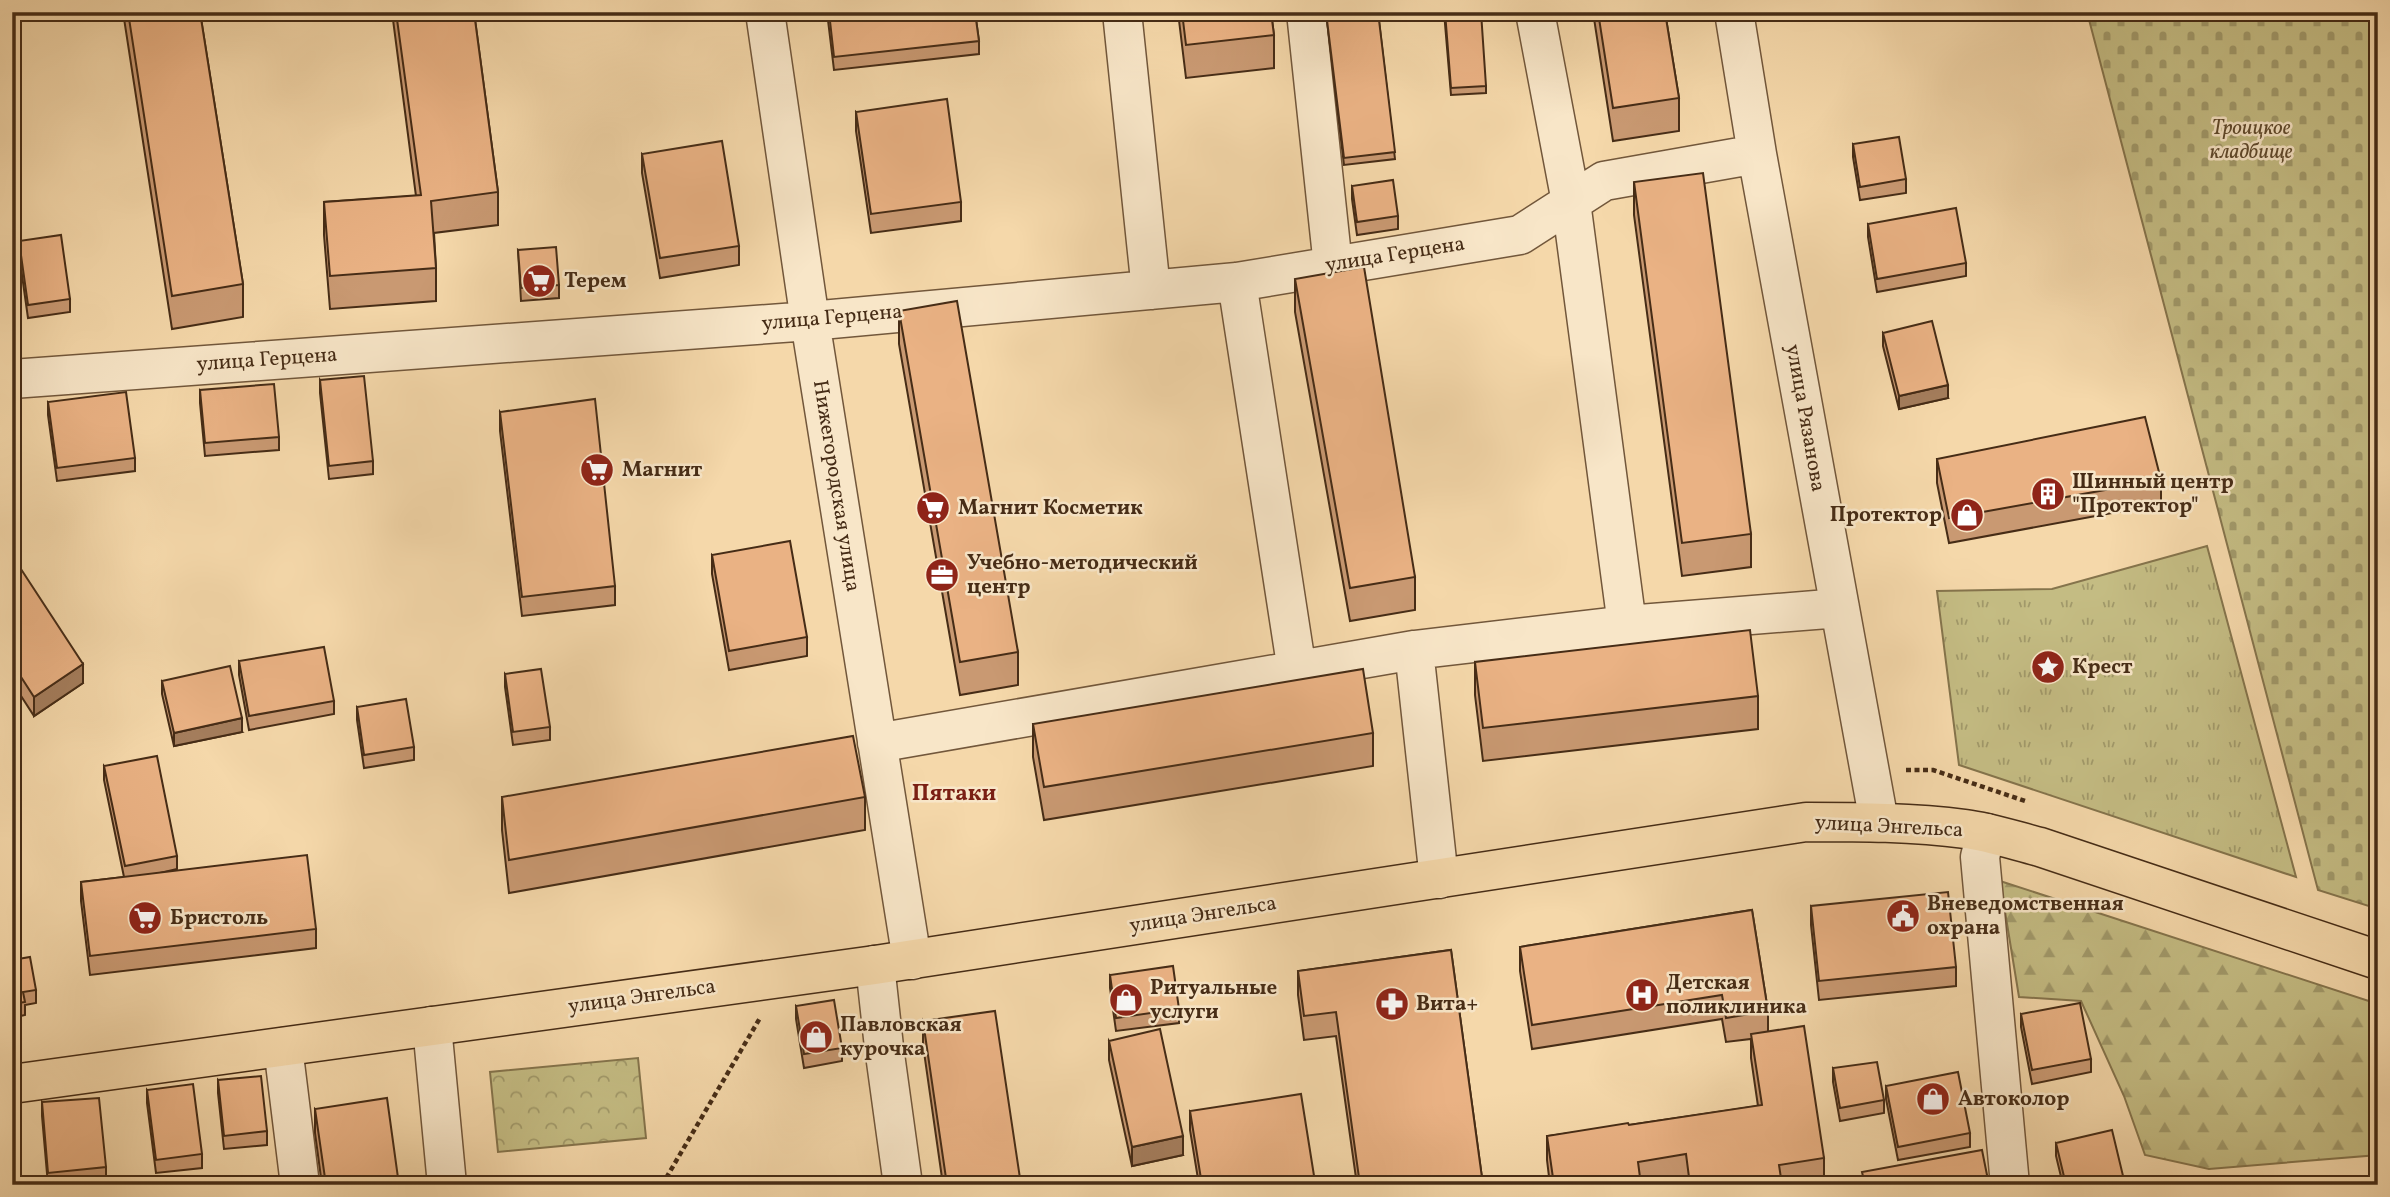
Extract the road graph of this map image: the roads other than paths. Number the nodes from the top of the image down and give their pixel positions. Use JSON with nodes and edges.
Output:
{"nodes":[{"id":1,"x":765,"y":12,"type":"edge"},
{"id":2,"x":1122,"y":12,"type":"edge"},
{"id":3,"x":1307,"y":12,"type":"edge"},
{"id":4,"x":1535,"y":12,"type":"edge"},
{"id":5,"x":1734,"y":12,"type":"edge"},
{"id":6,"x":1757,"y":153,"type":"junction"},
{"id":7,"x":1571,"y":202,"type":"junction"},
{"id":8,"x":1334,"y":266,"type":"junction"},
{"id":9,"x":1237,"y":282,"type":"junction"},
{"id":10,"x":1151,"y":290,"type":"junction"},
{"id":11,"x":810,"y":321,"type":"junction"},
{"id":12,"x":12,"y":379,"type":"edge"},
{"id":13,"x":1840,"y":608,"type":"junction"},
{"id":14,"x":1627,"y":625,"type":"junction"},
{"id":15,"x":1414,"y":650,"type":"junction"},
{"id":16,"x":1297,"y":671,"type":"junction"},
{"id":17,"x":877,"y":743,"type":"junction"},
{"id":18,"x":1879,"y":822,"type":"junction"},
{"id":19,"x":1986,"y":834,"type":"junction"},
{"id":20,"x":1439,"y":879,"type":"junction"},
{"id":21,"x":912,"y":960,"type":"junction"},
{"id":22,"x":2378,"y":960,"type":"edge"},
{"id":23,"x":875,"y":965,"type":"junction"},
{"id":24,"x":432,"y":1026,"type":"junction"},
{"id":25,"x":283,"y":1047,"type":"junction"},
{"id":26,"x":12,"y":1084,"type":"edge"},
{"id":27,"x":300,"y":1185,"type":"edge"},
{"id":28,"x":447,"y":1185,"type":"edge"},
{"id":29,"x":903,"y":1185,"type":"edge"},
{"id":30,"x":2010,"y":1185,"type":"edge"}],
"edges":[{"from":1,"to":11,"type":"street","name":"Нижегородская улица"},
{"from":2,"to":10,"type":"street"},
{"from":3,"to":8,"type":"street"},
{"from":4,"to":7,"type":"street"},
{"from":5,"to":6,"type":"street","name":"улица Рязанова"},
{"from":6,"to":7,"type":"street","name":"улица Герцена"},
{"from":6,"to":13,"type":"street","name":"улица Рязанова"},
{"from":7,"to":8,"type":"street","name":"улица Герцена"},
{"from":7,"to":14,"type":"street"},
{"from":8,"to":9,"type":"street","name":"улица Герцена"},
{"from":9,"to":10,"type":"street","name":"улица Герцена"},
{"from":9,"to":16,"type":"street"},
{"from":10,"to":11,"type":"street","name":"улица Герцена"},
{"from":11,"to":12,"type":"street","name":"улица Герцена"},
{"from":11,"to":17,"type":"street","name":"Нижегородская улица"},
{"from":13,"to":14,"type":"street"},
{"from":13,"to":18,"type":"street","name":"улица Рязанова"},
{"from":14,"to":15,"type":"street"},
{"from":15,"to":16,"type":"street"},
{"from":15,"to":20,"type":"street"},
{"from":16,"to":17,"type":"street"},
{"from":17,"to":21,"type":"street","name":"Нижегородская улица"},
{"from":18,"to":19,"type":"main road","name":"улица Энгельса"},
{"from":18,"to":20,"type":"main road","name":"улица Энгельса"},
{"from":19,"to":22,"type":"main road","name":"улица Энгельса"},
{"from":19,"to":30,"type":"street"},
{"from":20,"to":21,"type":"main road","name":"улица Энгельса"},
{"from":21,"to":23,"type":"main road","name":"улица Энгельса"},
{"from":23,"to":24,"type":"main road","name":"улица Энгельса"},
{"from":23,"to":29,"type":"street"},
{"from":24,"to":25,"type":"main road","name":"улица Энгельса"},
{"from":24,"to":28,"type":"street"},
{"from":25,"to":26,"type":"main road","name":"улица Энгельса"},
{"from":25,"to":27,"type":"street"}]}
